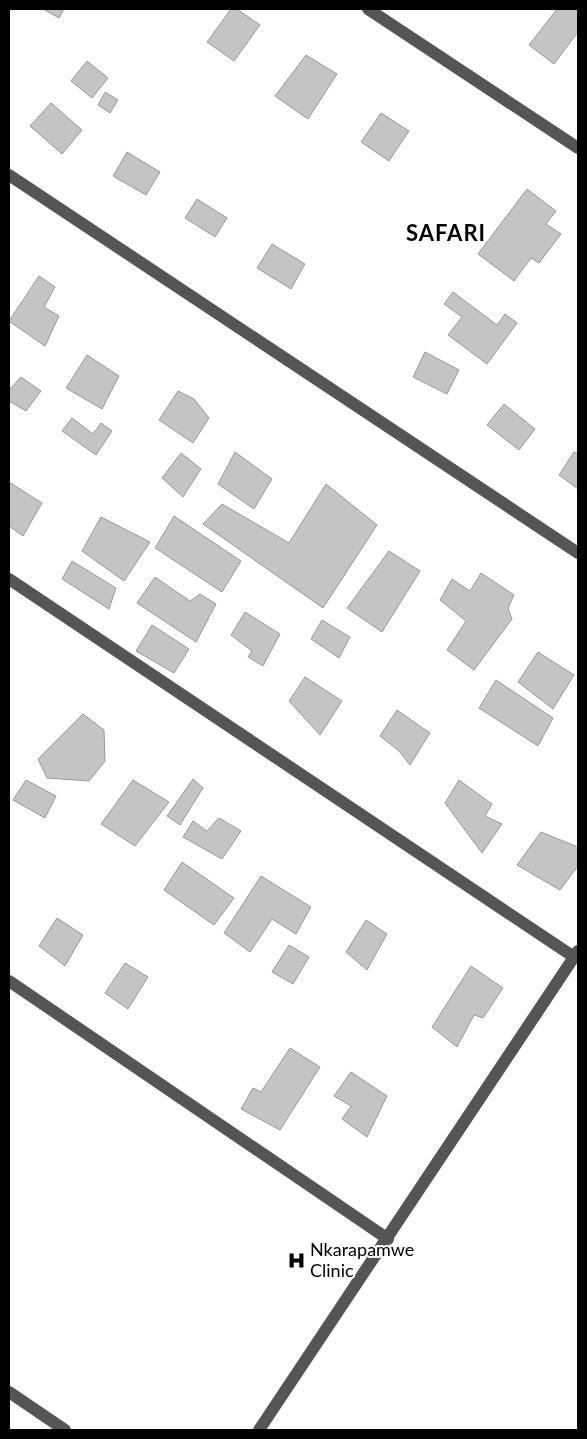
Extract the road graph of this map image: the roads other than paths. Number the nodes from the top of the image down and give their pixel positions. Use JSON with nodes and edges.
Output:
{"nodes":[{"id":1,"x":368,"y":9,"type":"edge"},
{"id":2,"x":578,"y":148,"type":"edge"},
{"id":3,"x":9,"y":175,"type":"edge"},
{"id":4,"x":578,"y":553,"type":"edge"},
{"id":5,"x":9,"y":579,"type":"edge"},
{"id":6,"x":576,"y":954,"type":"edge"},
{"id":7,"x":9,"y":981,"type":"edge"},
{"id":8,"x":388,"y":1239,"type":"junction"},
{"id":9,"x":9,"y":1392,"type":"edge"},
{"id":10,"x":65,"y":1430,"type":"edge"},
{"id":11,"x":259,"y":1430,"type":"edge"}],
"edges":[{"from":1,"to":2,"type":"street"},
{"from":3,"to":4,"type":"street"},
{"from":5,"to":6,"type":"street"},
{"from":6,"to":8,"type":"street"},
{"from":7,"to":8,"type":"street"},
{"from":8,"to":11,"type":"street"},
{"from":9,"to":10,"type":"street"}]}
